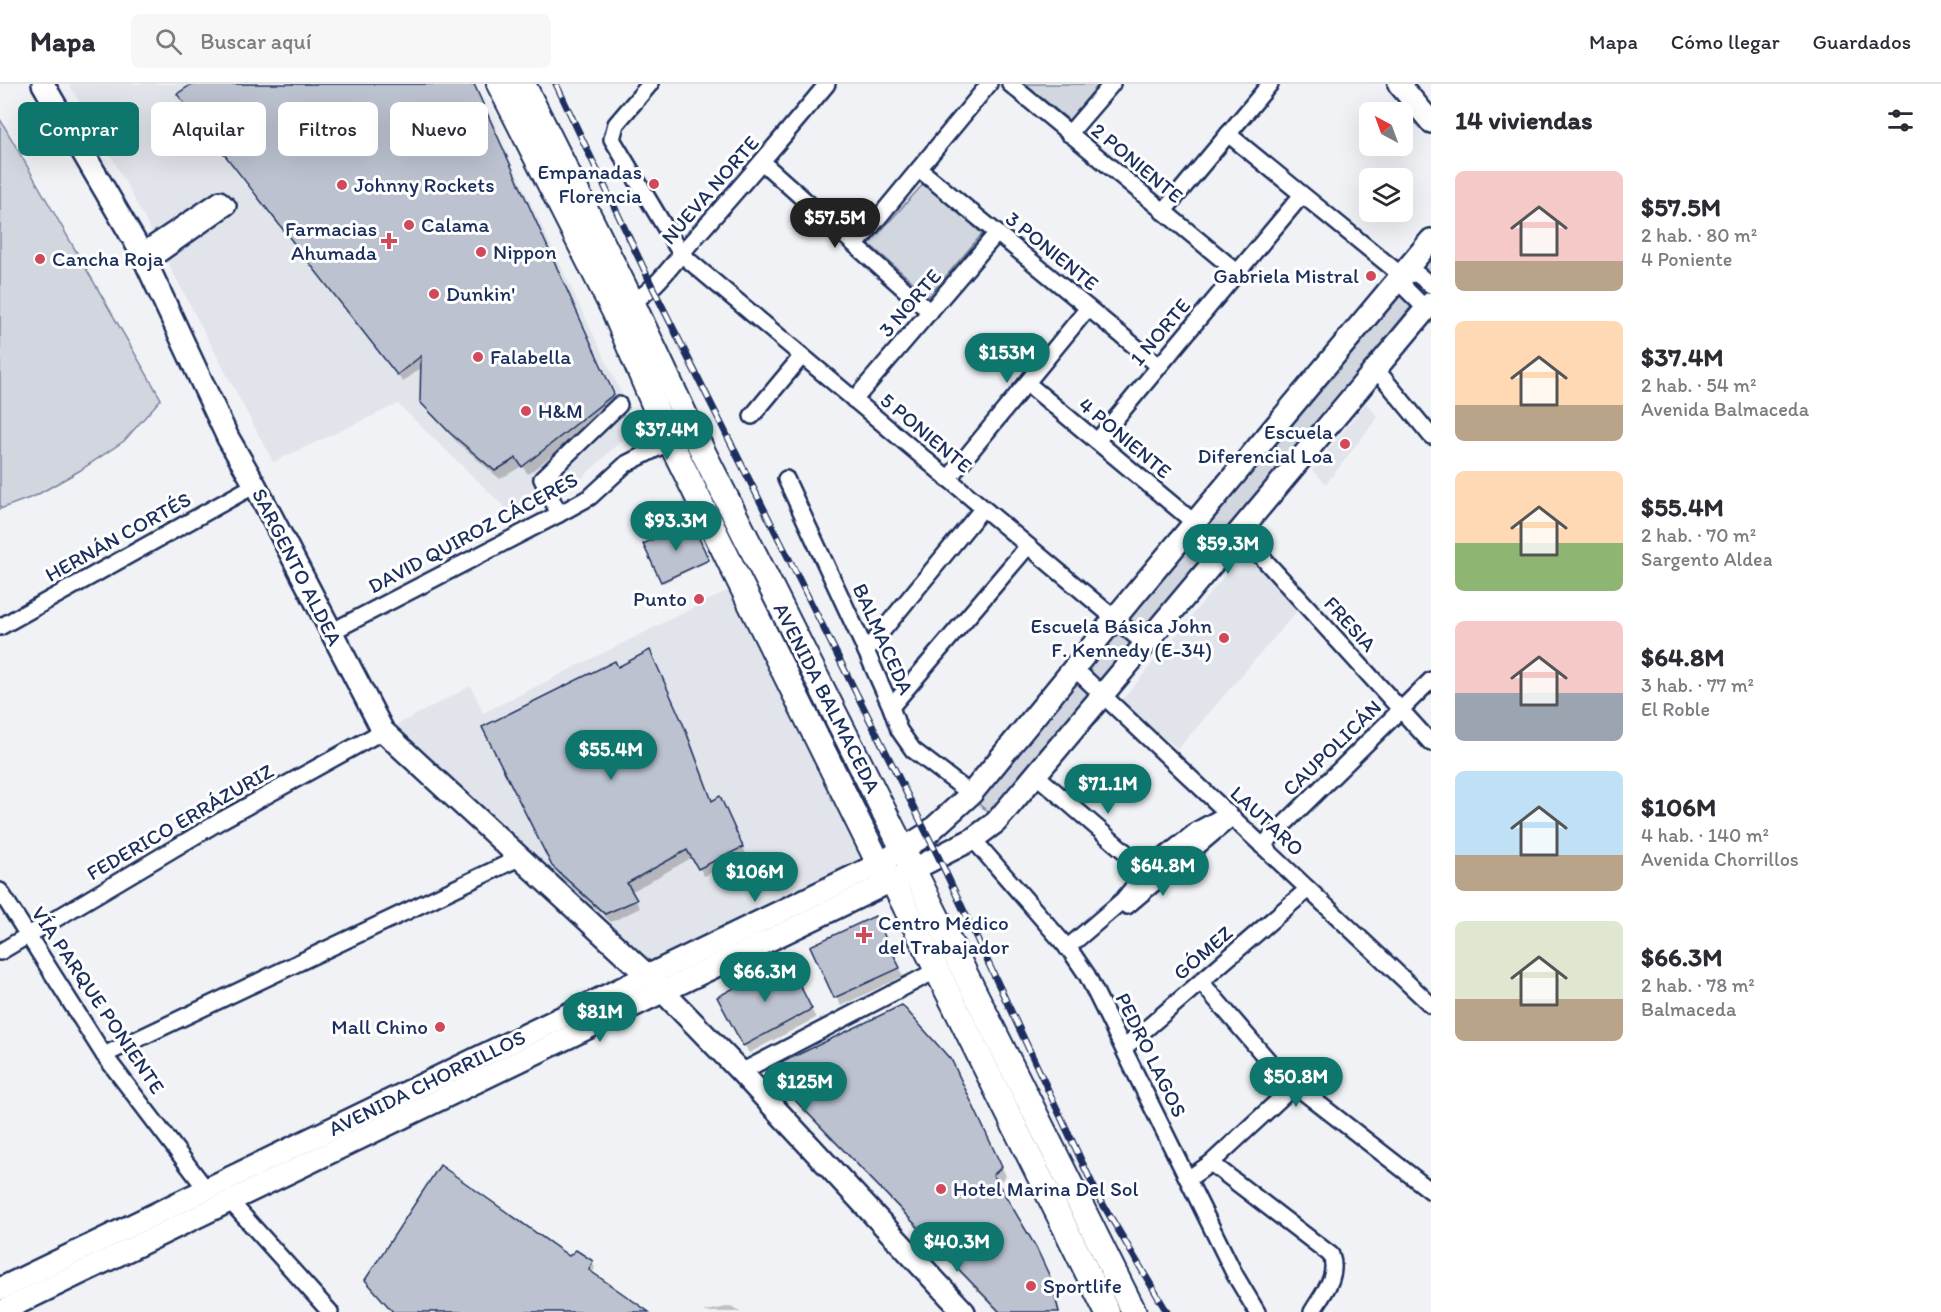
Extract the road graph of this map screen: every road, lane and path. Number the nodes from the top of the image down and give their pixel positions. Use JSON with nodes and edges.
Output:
{"nodes":[{"id":1,"x":43,"y":84,"type":"edge"},
{"id":2,"x":500,"y":84,"type":"edge"},
{"id":3,"x":523,"y":84,"type":"edge"},
{"id":4,"x":650,"y":84,"type":"edge"},
{"id":5,"x":827,"y":84,"type":"edge"},
{"id":6,"x":989,"y":84,"type":"edge"},
{"id":7,"x":1010,"y":84,"type":"edge"},
{"id":8,"x":1112,"y":84,"type":"edge"},
{"id":9,"x":1270,"y":84,"type":"edge"},
{"id":10,"x":1399,"y":84,"type":"edge"},
{"id":11,"x":1431,"y":122,"type":"edge"},
{"id":12,"x":1069,"y":134,"type":"junction"},
{"id":13,"x":1228,"y":134,"type":"junction"},
{"id":14,"x":762,"y":162,"type":"junction"},
{"id":15,"x":919,"y":169,"type":"junction"},
{"id":16,"x":1303,"y":196,"type":"junction"},
{"id":17,"x":1162,"y":212,"type":"junction"},
{"id":18,"x":997,"y":233,"type":"junction"},
{"id":19,"x":1431,"y":240,"type":"edge"},
{"id":20,"x":856,"y":245,"type":"junction"},
{"id":21,"x":681,"y":254,"type":"junction"},
{"id":22,"x":144,"y":258,"type":"junction"},
{"id":23,"x":1237,"y":272,"type":"junction"},
{"id":24,"x":1401,"y":275,"type":"junction"},
{"id":25,"x":1431,"y":285,"type":"edge"},
{"id":26,"x":1428,"y":306,"type":"edge"},
{"id":27,"x":623,"y":307,"type":"junction"},
{"id":28,"x":1089,"y":308,"type":"junction"},
{"id":29,"x":930,"y":312,"type":"junction"},
{"id":30,"x":802,"y":356,"type":"junction"},
{"id":31,"x":1159,"y":366,"type":"junction"},
{"id":32,"x":1376,"y":369,"type":"junction"},
{"id":33,"x":1028,"y":384,"type":"junction"},
{"id":34,"x":855,"y":400,"type":"junction"},
{"id":35,"x":619,"y":405,"type":"dead end"},
{"id":36,"x":752,"y":416,"type":"dead end"},
{"id":37,"x":692,"y":430,"type":"junction"},
{"id":38,"x":1431,"y":436,"type":"edge"},
{"id":39,"x":1097,"y":441,"type":"junction"},
{"id":40,"x":670,"y":442,"type":"junction"},
{"id":41,"x":786,"y":479,"type":"dead end"},
{"id":42,"x":948,"y":479,"type":"junction"},
{"id":43,"x":255,"y":485,"type":"junction"},
{"id":44,"x":983,"y":508,"type":"junction"},
{"id":45,"x":559,"y":514,"type":"junction"},
{"id":46,"x":1196,"y":524,"type":"junction"},
{"id":47,"x":1239,"y":532,"type":"junction"},
{"id":48,"x":1028,"y":546,"type":"junction"},
{"id":49,"x":1115,"y":618,"type":"junction"},
{"id":50,"x":0,"y":627,"type":"edge"},
{"id":51,"x":331,"y":632,"type":"junction"},
{"id":52,"x":1145,"y":644,"type":"junction"},
{"id":53,"x":866,"y":651,"type":"junction"},
{"id":54,"x":1074,"y":668,"type":"junction"},
{"id":55,"x":1431,"y":680,"type":"edge"},
{"id":56,"x":1102,"y":694,"type":"junction"},
{"id":57,"x":891,"y":706,"type":"junction"},
{"id":58,"x":1401,"y":711,"type":"junction"},
{"id":59,"x":383,"y":731,"type":"junction"},
{"id":60,"x":1431,"y":743,"type":"edge"},
{"id":61,"x":1036,"y":775,"type":"junction"},
{"id":62,"x":971,"y":794,"type":"junction"},
{"id":63,"x":1230,"y":815,"type":"junction"},
{"id":64,"x":973,"y":838,"type":"junction"},
{"id":65,"x":1262,"y":846,"type":"junction"},
{"id":66,"x":519,"y":858,"type":"junction"},
{"id":67,"x":897,"y":865,"type":"junction"},
{"id":68,"x":1152,"y":875,"type":"junction"},
{"id":69,"x":1308,"y":889,"type":"junction"},
{"id":70,"x":0,"y":891,"type":"edge"},
{"id":71,"x":29,"y":936,"type":"junction"},
{"id":72,"x":1070,"y":950,"type":"junction"},
{"id":73,"x":0,"y":952,"type":"edge"},
{"id":74,"x":937,"y":970,"type":"junction"},
{"id":75,"x":1201,"y":982,"type":"junction"},
{"id":76,"x":655,"y":984,"type":"junction"},
{"id":77,"x":1431,"y":1005,"type":"edge"},
{"id":78,"x":1124,"y":1048,"type":"junction"},
{"id":79,"x":104,"y":1055,"type":"junction"},
{"id":80,"x":741,"y":1072,"type":"junction"},
{"id":81,"x":1294,"y":1086,"type":"junction"},
{"id":82,"x":422,"y":1097,"type":"junction"},
{"id":83,"x":1211,"y":1163,"type":"junction"},
{"id":84,"x":1188,"y":1179,"type":"junction"},
{"id":85,"x":206,"y":1189,"type":"junction"},
{"id":86,"x":1431,"y":1191,"type":"edge"},
{"id":87,"x":230,"y":1201,"type":"junction"},
{"id":88,"x":918,"y":1264,"type":"junction"},
{"id":89,"x":0,"y":1289,"type":"edge"},
{"id":90,"x":0,"y":1312,"type":"edge"},
{"id":91,"x":330,"y":1312,"type":"edge"},
{"id":92,"x":964,"y":1312,"type":"edge"},
{"id":93,"x":971,"y":1312,"type":"edge"},
{"id":94,"x":1107,"y":1312,"type":"edge"},
{"id":95,"x":1134,"y":1312,"type":"edge"},
{"id":96,"x":1257,"y":1312,"type":"edge"},
{"id":97,"x":1312,"y":1312,"type":"edge"}],
"edges":[{"from":1,"to":22,"type":"street","name":"SARGENTO ALDEA"},
{"from":2,"to":27,"type":"main road","name":"AVENIDA BALMACEDA"},
{"from":3,"to":27,"type":"main road","name":"AVENIDA BALMACEDA"},
{"from":4,"to":21,"type":"street","name":"5 PONIENTE"},
{"from":5,"to":14,"type":"street","name":"NUEVA NORTE"},
{"from":6,"to":15,"type":"street"},
{"from":7,"to":12,"type":"street","name":"2 PONIENTE"},
{"from":8,"to":12,"type":"street"},
{"from":9,"to":13,"type":"street"},
{"from":10,"to":11,"type":"street"},
{"from":12,"to":17,"type":"street","name":"2 PONIENTE"},
{"from":13,"to":16,"type":"street"},
{"from":13,"to":17,"type":"street"},
{"from":14,"to":20,"type":"street"},
{"from":14,"to":21,"type":"street","name":"NUEVA NORTE"},
{"from":15,"to":18,"type":"street","name":"3 PONIENTE"},
{"from":15,"to":20,"type":"street"},
{"from":16,"to":23,"type":"street","name":"1 NORTE"},
{"from":16,"to":24,"type":"street"},
{"from":17,"to":23,"type":"street","name":"2 PONIENTE"},
{"from":18,"to":28,"type":"street","name":"3 PONIENTE"},
{"from":18,"to":29,"type":"street","name":"3 NORTE"},
{"from":19,"to":24,"type":"street"},
{"from":20,"to":29,"type":"street"},
{"from":21,"to":27,"type":"street","name":"NUEVA NORTE"},
{"from":21,"to":30,"type":"street","name":"5 PONIENTE"},
{"from":22,"to":22,"type":"street"},
{"from":22,"to":43,"type":"street","name":"SARGENTO ALDEA"},
{"from":23,"to":31,"type":"street","name":"1 NORTE"},
{"from":24,"to":25,"type":"street"},
{"from":24,"to":26,"type":"street"},
{"from":24,"to":46,"type":"street"},
{"from":26,"to":32,"type":"street"},
{"from":27,"to":37,"type":"main road","name":"AVENIDA BALMACEDA"},
{"from":27,"to":40,"type":"main road","name":"AVENIDA BALMACEDA"},
{"from":28,"to":31,"type":"street","name":"3 PONIENTE"},
{"from":28,"to":33,"type":"street"},
{"from":29,"to":34,"type":"street","name":"3 NORTE"},
{"from":30,"to":34,"type":"street","name":"5 PONIENTE"},
{"from":30,"to":36,"type":"street"},
{"from":31,"to":39,"type":"street","name":"1 NORTE"},
{"from":32,"to":38,"type":"street"},
{"from":32,"to":47,"type":"street"},
{"from":33,"to":39,"type":"street","name":"4 PONIENTE"},
{"from":33,"to":42,"type":"street"},
{"from":34,"to":42,"type":"street","name":"5 PONIENTE"},
{"from":35,"to":45,"type":"street"},
{"from":37,"to":40,"type":"street","name":"DAVID QUIROZ CÁCERES"},
{"from":37,"to":67,"type":"main road","name":"AVENIDA BALMACEDA"},
{"from":39,"to":46,"type":"street","name":"4 PONIENTE"},
{"from":40,"to":45,"type":"street","name":"DAVID QUIROZ CÁCERES"},
{"from":40,"to":67,"type":"main road","name":"AVENIDA BALMACEDA"},
{"from":41,"to":53,"type":"street","name":"BALMACEDA"},
{"from":42,"to":44,"type":"street","name":"5 PONIENTE"},
{"from":43,"to":50,"type":"street","name":"HERNÁN CORTÉS"},
{"from":43,"to":51,"type":"street","name":"SARGENTO ALDEA"},
{"from":44,"to":48,"type":"street","name":"5 PONIENTE"},
{"from":44,"to":53,"type":"street"},
{"from":45,"to":51,"type":"street","name":"DAVID QUIROZ CÁCERES"},
{"from":46,"to":49,"type":"street"},
{"from":47,"to":52,"type":"street"},
{"from":47,"to":58,"type":"street","name":"FRESIA"},
{"from":48,"to":49,"type":"street","name":"5 PONIENTE"},
{"from":48,"to":57,"type":"street"},
{"from":49,"to":52,"type":"street","name":"5 PONIENTE"},
{"from":49,"to":54,"type":"street"},
{"from":51,"to":59,"type":"street","name":"SARGENTO ALDEA"},
{"from":52,"to":56,"type":"street"},
{"from":53,"to":57,"type":"street","name":"BALMACEDA"},
{"from":54,"to":56,"type":"street","name":"LAUTARO"},
{"from":54,"to":62,"type":"street"},
{"from":55,"to":58,"type":"street","name":"CAUPOLICÁN"},
{"from":56,"to":61,"type":"street"},
{"from":56,"to":63,"type":"street","name":"LAUTARO"},
{"from":57,"to":62,"type":"street","name":"BALMACEDA"},
{"from":58,"to":60,"type":"street","name":"FRESIA"},
{"from":58,"to":65,"type":"street","name":"CAUPOLICÁN"},
{"from":59,"to":66,"type":"street","name":"SARGENTO ALDEA"},
{"from":59,"to":71,"type":"street","name":"FEDERICO ERRÁZURIZ"},
{"from":61,"to":64,"type":"street"},
{"from":61,"to":68,"type":"street"},
{"from":62,"to":67,"type":"street"},
{"from":63,"to":65,"type":"street","name":"LAUTARO"},
{"from":63,"to":68,"type":"street"},
{"from":64,"to":67,"type":"street"},
{"from":64,"to":72,"type":"street","name":"PEDRO LAGOS"},
{"from":65,"to":69,"type":"street","name":"LAUTARO"},
{"from":66,"to":76,"type":"street","name":"SARGENTO ALDEA"},
{"from":66,"to":79,"type":"street"},
{"from":67,"to":74,"type":"main road","name":"AVENIDA BALMACEDA"},
{"from":67,"to":76,"type":"street","name":"AVENIDA CHORRILLOS"},
{"from":67,"to":95,"type":"main road","name":"AVENIDA BALMACEDA"},
{"from":68,"to":72,"type":"street"},
{"from":69,"to":75,"type":"street","name":"GÓMEZ"},
{"from":69,"to":77,"type":"street","name":"LAUTARO"},
{"from":70,"to":71,"type":"street","name":"VÍA PARQUE PONIENTE"},
{"from":71,"to":73,"type":"street","name":"FEDERICO ERRÁZURIZ"},
{"from":71,"to":79,"type":"street","name":"VÍA PARQUE PONIENTE"},
{"from":72,"to":78,"type":"street","name":"PEDRO LAGOS"},
{"from":74,"to":80,"type":"street"},
{"from":74,"to":94,"type":"main road","name":"AVENIDA BALMACEDA"},
{"from":75,"to":78,"type":"street","name":"GÓMEZ"},
{"from":75,"to":81,"type":"street"},
{"from":76,"to":80,"type":"street","name":"SARGENTO ALDEA"},
{"from":76,"to":82,"type":"street","name":"AVENIDA CHORRILLOS"},
{"from":78,"to":84,"type":"street","name":"PEDRO LAGOS"},
{"from":79,"to":85,"type":"street","name":"VÍA PARQUE PONIENTE"},
{"from":80,"to":88,"type":"street","name":"SARGENTO ALDEA"},
{"from":81,"to":83,"type":"street"},
{"from":81,"to":86,"type":"street"},
{"from":82,"to":85,"type":"street","name":"AVENIDA CHORRILLOS"},
{"from":82,"to":87,"type":"street","name":"AVENIDA CHORRILLOS"},
{"from":83,"to":84,"type":"street"},
{"from":83,"to":97,"type":"street"},
{"from":84,"to":96,"type":"street","name":"PEDRO LAGOS"},
{"from":85,"to":89,"type":"street","name":"AVENIDA CHORRILLOS"},
{"from":87,"to":90,"type":"street","name":"AVENIDA CHORRILLOS"},
{"from":87,"to":91,"type":"street"},
{"from":88,"to":92,"type":"street"},
{"from":88,"to":93,"type":"street"}]}
